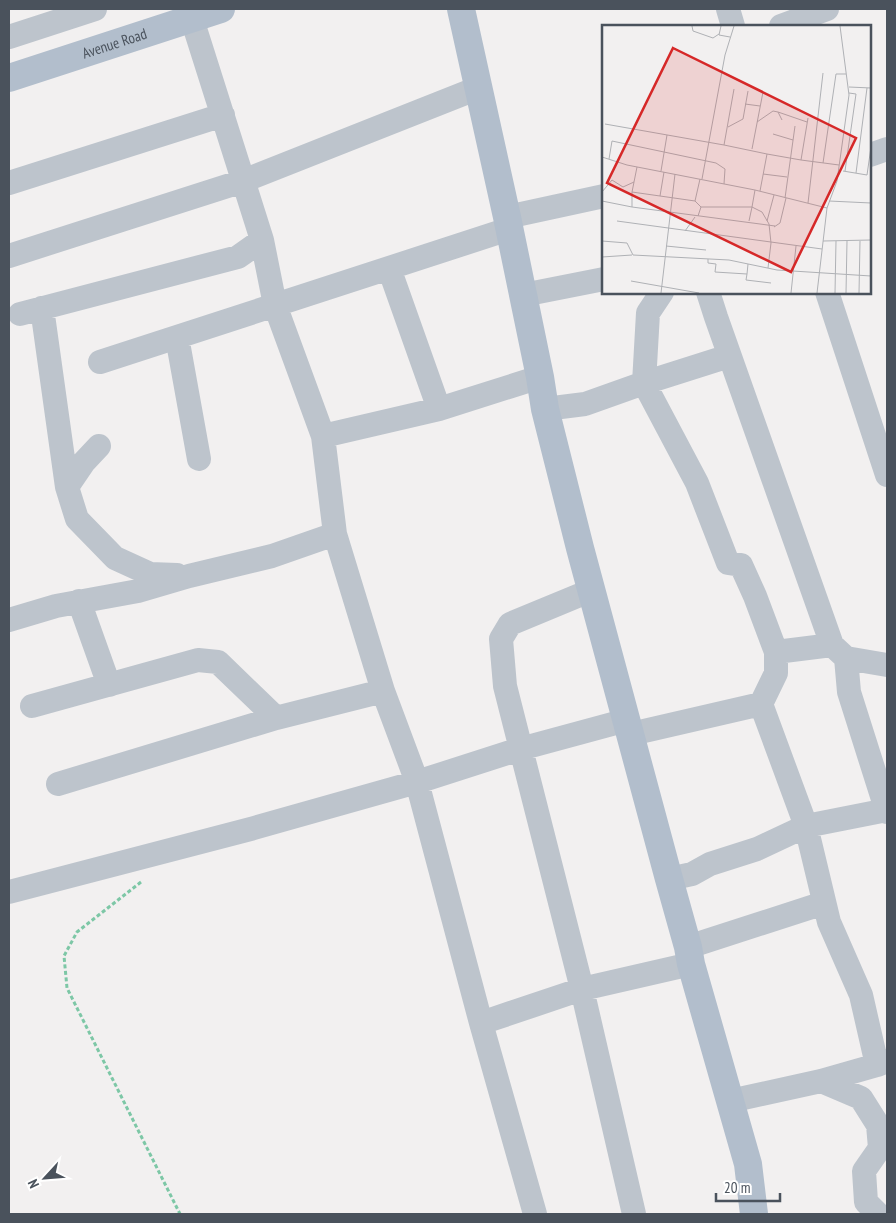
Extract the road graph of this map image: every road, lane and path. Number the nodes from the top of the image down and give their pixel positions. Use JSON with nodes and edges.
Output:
{"nodes":[{"id":1,"x":95,"y":9,"type":"edge"},
{"id":2,"x":220,"y":9,"type":"edge"},
{"id":3,"x":461,"y":9,"type":"edge"},
{"id":4,"x":728,"y":9,"type":"edge"},
{"id":5,"x":827,"y":9,"type":"edge"},
{"id":6,"x":192,"y":19,"type":"junction"},
{"id":7,"x":733,"y":25,"type":"edge"},
{"id":8,"x":784,"y":25,"type":"edge"},
{"id":9,"x":9,"y":37,"type":"edge"},
{"id":10,"x":9,"y":78,"type":"edge"},
{"id":11,"x":478,"y":88,"type":"junction"},
{"id":12,"x":223,"y":115,"type":"junction"},
{"id":13,"x":887,"y":150,"type":"edge"},
{"id":14,"x":871,"y":155,"type":"edge"},
{"id":15,"x":243,"y":181,"type":"junction"},
{"id":16,"x":9,"y":183,"type":"edge"},
{"id":17,"x":602,"y":197,"type":"edge"},
{"id":18,"x":508,"y":223,"type":"junction"},
{"id":19,"x":262,"y":240,"type":"junction"},
{"id":20,"x":9,"y":256,"type":"edge"},
{"id":21,"x":389,"y":268,"type":"junction"},
{"id":22,"x":602,"y":279,"type":"edge"},
{"id":23,"x":523,"y":294,"type":"junction"},
{"id":24,"x":661,"y":294,"type":"edge"},
{"id":25,"x":709,"y":294,"type":"edge"},
{"id":26,"x":828,"y":294,"type":"edge"},
{"id":27,"x":275,"y":305,"type":"junction"},
{"id":28,"x":177,"y":337,"type":"junction"},
{"id":29,"x":729,"y":356,"type":"junction"},
{"id":30,"x":100,"y":362,"type":"dead end"},
{"id":31,"x":540,"y":377,"type":"junction"},
{"id":32,"x":644,"y":383,"type":"junction"},
{"id":33,"x":439,"y":409,"type":"junction"},
{"id":34,"x":544,"y":409,"type":"junction"},
{"id":35,"x":323,"y":436,"type":"junction"},
{"id":36,"x":99,"y":446,"type":"dead end"},
{"id":37,"x":199,"y":459,"type":"dead end"},
{"id":38,"x":887,"y":475,"type":"edge"},
{"id":39,"x":67,"y":486,"type":"junction"},
{"id":40,"x":334,"y":534,"type":"junction"},
{"id":41,"x":189,"y":576,"type":"junction"},
{"id":42,"x":592,"y":590,"type":"junction"},
{"id":43,"x":79,"y":602,"type":"junction"},
{"id":44,"x":9,"y":620,"type":"edge"},
{"id":45,"x":839,"y":651,"type":"junction"},
{"id":46,"x":776,"y":652,"type":"junction"},
{"id":47,"x":887,"y":665,"type":"edge"},
{"id":48,"x":109,"y":685,"type":"junction"},
{"id":49,"x":382,"y":691,"type":"junction"},
{"id":50,"x":761,"y":704,"type":"junction"},
{"id":51,"x":32,"y":706,"type":"dead end"},
{"id":52,"x":276,"y":718,"type":"junction"},
{"id":53,"x":629,"y":727,"type":"junction"},
{"id":54,"x":520,"y":749,"type":"junction"},
{"id":55,"x":417,"y":782,"type":"junction"},
{"id":56,"x":58,"y":784,"type":"dead end"},
{"id":57,"x":887,"y":811,"type":"edge"},
{"id":58,"x":806,"y":826,"type":"junction"},
{"id":59,"x":152,"y":855,"type":"junction"},
{"id":60,"x":669,"y":879,"type":"junction"},
{"id":61,"x":9,"y":892,"type":"edge"},
{"id":62,"x":824,"y":903,"type":"junction"},
{"id":63,"x":690,"y":956,"type":"junction"},
{"id":64,"x":582,"y":989,"type":"junction"},
{"id":65,"x":482,"y":1023,"type":"junction"},
{"id":66,"x":882,"y":1063,"type":"edge"},
{"id":67,"x":821,"y":1081,"type":"junction"},
{"id":68,"x":730,"y":1100,"type":"junction"},
{"id":69,"x":180,"y":1214,"type":"edge"},
{"id":70,"x":535,"y":1214,"type":"edge"},
{"id":71,"x":634,"y":1214,"type":"edge"},
{"id":72,"x":754,"y":1214,"type":"edge"},
{"id":73,"x":878,"y":1214,"type":"edge"}],
"edges":[{"from":1,"to":9,"type":"street"},
{"from":2,"to":6,"type":"main road","name":"Avenue Road"},
{"from":3,"to":11,"type":"main road"},
{"from":4,"to":7,"type":"street"},
{"from":5,"to":8,"type":"street"},
{"from":6,"to":10,"type":"main road","name":"Avenue Road"},
{"from":6,"to":12,"type":"street"},
{"from":11,"to":15,"type":"street"},
{"from":11,"to":18,"type":"main road"},
{"from":12,"to":15,"type":"street"},
{"from":12,"to":16,"type":"street"},
{"from":13,"to":14,"type":"street"},
{"from":15,"to":19,"type":"street"},
{"from":15,"to":20,"type":"street"},
{"from":17,"to":18,"type":"street"},
{"from":18,"to":21,"type":"street"},
{"from":18,"to":23,"type":"main road"},
{"from":19,"to":27,"type":"street"},
{"from":19,"to":39,"type":"street"},
{"from":21,"to":27,"type":"street"},
{"from":21,"to":33,"type":"street"},
{"from":22,"to":23,"type":"street"},
{"from":23,"to":31,"type":"main road"},
{"from":24,"to":32,"type":"street"},
{"from":25,"to":29,"type":"street"},
{"from":26,"to":38,"type":"street"},
{"from":27,"to":28,"type":"street"},
{"from":27,"to":35,"type":"street"},
{"from":28,"to":30,"type":"street"},
{"from":28,"to":37,"type":"street"},
{"from":29,"to":32,"type":"street"},
{"from":29,"to":45,"type":"street"},
{"from":31,"to":33,"type":"street"},
{"from":31,"to":34,"type":"main road"},
{"from":32,"to":34,"type":"street"},
{"from":32,"to":46,"type":"street"},
{"from":33,"to":35,"type":"street"},
{"from":34,"to":42,"type":"main road"},
{"from":35,"to":40,"type":"street"},
{"from":36,"to":39,"type":"street"},
{"from":39,"to":41,"type":"street"},
{"from":40,"to":41,"type":"street"},
{"from":40,"to":49,"type":"street"},
{"from":41,"to":43,"type":"street"},
{"from":42,"to":53,"type":"main road"},
{"from":42,"to":54,"type":"street"},
{"from":43,"to":44,"type":"street"},
{"from":43,"to":48,"type":"street"},
{"from":45,"to":46,"type":"street"},
{"from":45,"to":47,"type":"street"},
{"from":45,"to":57,"type":"street"},
{"from":46,"to":50,"type":"street"},
{"from":48,"to":51,"type":"street"},
{"from":48,"to":52,"type":"street"},
{"from":49,"to":52,"type":"street"},
{"from":49,"to":55,"type":"street"},
{"from":50,"to":53,"type":"street"},
{"from":50,"to":58,"type":"street"},
{"from":52,"to":56,"type":"street"},
{"from":53,"to":54,"type":"street"},
{"from":53,"to":60,"type":"main road"},
{"from":54,"to":55,"type":"street"},
{"from":54,"to":64,"type":"street"},
{"from":55,"to":59,"type":"street"},
{"from":55,"to":65,"type":"street"},
{"from":57,"to":58,"type":"street"},
{"from":58,"to":60,"type":"street"},
{"from":58,"to":62,"type":"street"},
{"from":59,"to":61,"type":"street"},
{"from":59,"to":69,"type":"path"},
{"from":60,"to":63,"type":"main road"},
{"from":62,"to":63,"type":"street"},
{"from":62,"to":66,"type":"street"},
{"from":63,"to":64,"type":"street"},
{"from":63,"to":68,"type":"main road"},
{"from":64,"to":65,"type":"street"},
{"from":64,"to":71,"type":"street"},
{"from":65,"to":70,"type":"street"},
{"from":66,"to":67,"type":"street"},
{"from":67,"to":68,"type":"street"},
{"from":67,"to":73,"type":"street"},
{"from":68,"to":72,"type":"main road"}]}
